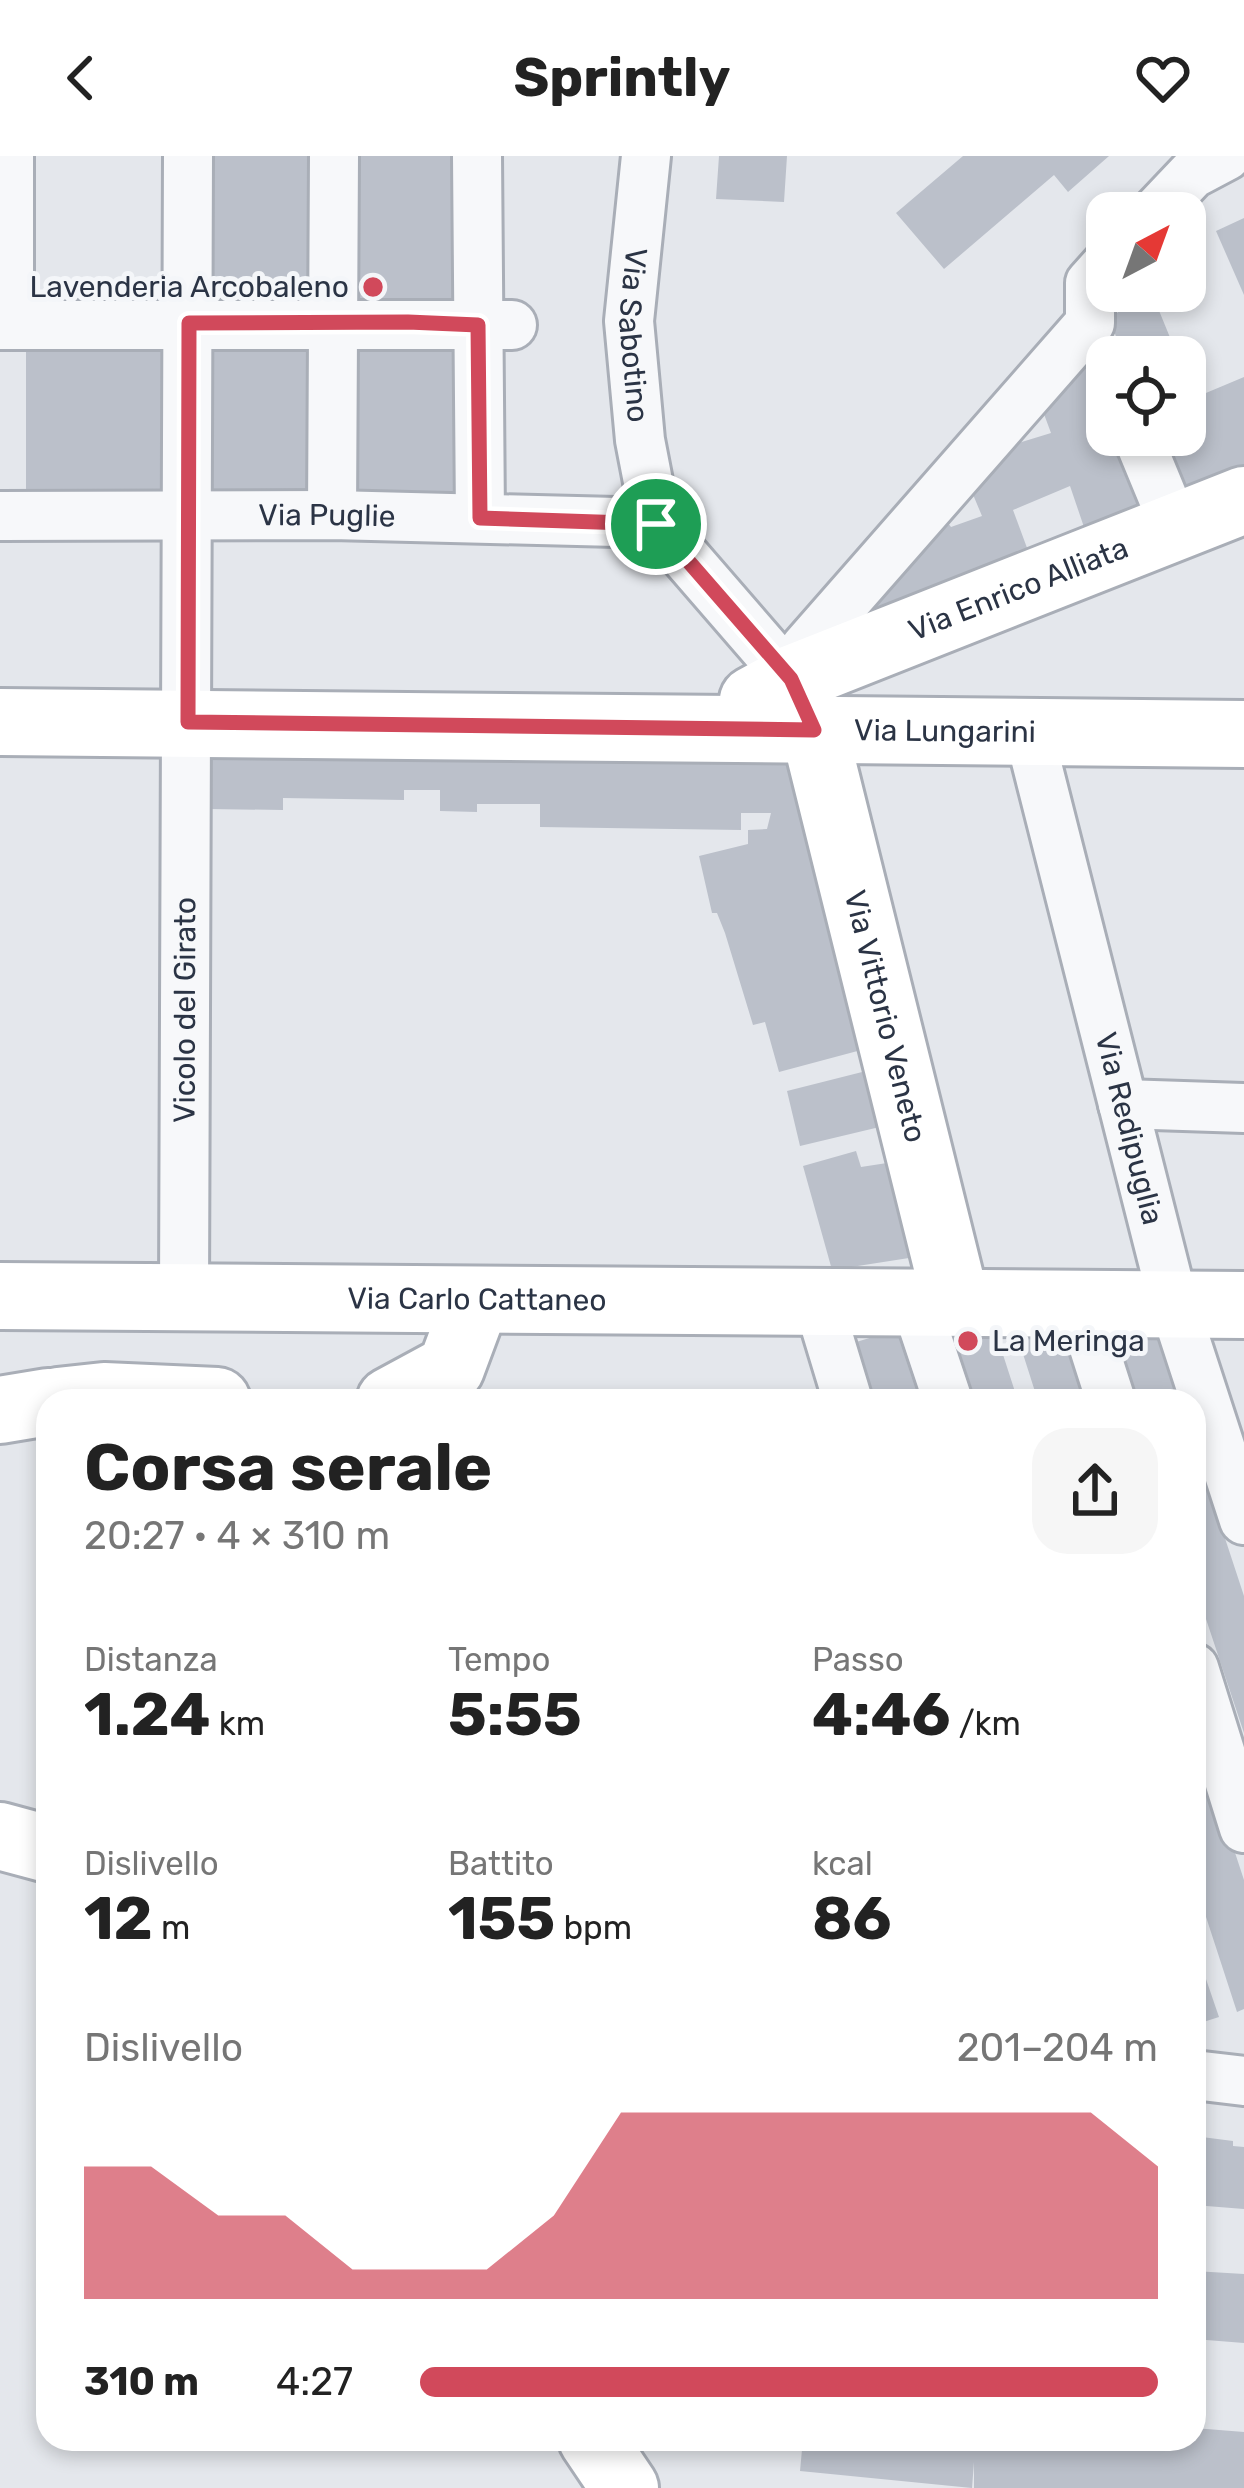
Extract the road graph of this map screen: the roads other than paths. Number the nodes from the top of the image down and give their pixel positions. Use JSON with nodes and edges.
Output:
{"nodes":[{"id":1,"x":9,"y":156,"type":"edge"},
{"id":2,"x":188,"y":156,"type":"edge"},
{"id":3,"x":334,"y":156,"type":"edge"},
{"id":4,"x":477,"y":156,"type":"edge"},
{"id":5,"x":646,"y":156,"type":"edge"},
{"id":6,"x":1226,"y":156,"type":"edge"},
{"id":7,"x":1175,"y":192,"type":"edge"},
{"id":8,"x":333,"y":322,"type":"junction"},
{"id":9,"x":189,"y":323,"type":"junction"},
{"id":10,"x":4,"y":325,"type":"edge"},
{"id":11,"x":495,"y":325,"type":"junction"},
{"id":12,"x":1086,"y":356,"type":"edge"},
{"id":13,"x":1146,"y":456,"type":"edge"},
{"id":14,"x":1244,"y":500,"type":"edge"},
{"id":15,"x":189,"y":514,"type":"junction"},
{"id":16,"x":332,"y":515,"type":"junction"},
{"id":17,"x":0,"y":516,"type":"edge"},
{"id":18,"x":480,"y":518,"type":"junction"},
{"id":19,"x":656,"y":524,"type":"junction"},
{"id":20,"x":1175,"y":526,"type":"junction"},
{"id":21,"x":803,"y":704,"type":"junction"},
{"id":22,"x":0,"y":722,"type":"edge"},
{"id":23,"x":188,"y":722,"type":"junction"},
{"id":24,"x":1029,"y":733,"type":"junction"},
{"id":25,"x":1244,"y":734,"type":"edge"},
{"id":26,"x":1123,"y":1104,"type":"junction"},
{"id":27,"x":1244,"y":1108,"type":"edge"},
{"id":28,"x":0,"y":1296,"type":"edge"},
{"id":29,"x":184,"y":1298,"type":"junction"},
{"id":30,"x":476,"y":1301,"type":"junction"},
{"id":31,"x":818,"y":1302,"type":"junction"},
{"id":32,"x":935,"y":1302,"type":"junction"},
{"id":33,"x":1080,"y":1304,"type":"junction"},
{"id":34,"x":1174,"y":1305,"type":"junction"},
{"id":35,"x":1244,"y":1305,"type":"edge"},
{"id":36,"x":412,"y":1389,"type":"edge"},
{"id":37,"x":844,"y":1389,"type":"edge"},
{"id":38,"x":946,"y":1389,"type":"edge"},
{"id":39,"x":1107,"y":1389,"type":"edge"},
{"id":40,"x":1201,"y":1389,"type":"edge"},
{"id":41,"x":1206,"y":1403,"type":"edge"},
{"id":42,"x":36,"y":1404,"type":"edge"},
{"id":43,"x":0,"y":1410,"type":"edge"},
{"id":44,"x":1244,"y":1520,"type":"edge"},
{"id":45,"x":1206,"y":1706,"type":"edge"},
{"id":46,"x":1244,"y":1828,"type":"edge"},
{"id":47,"x":0,"y":1837,"type":"edge"},
{"id":48,"x":36,"y":1847,"type":"edge"},
{"id":49,"x":1206,"y":2075,"type":"edge"},
{"id":50,"x":1244,"y":2080,"type":"edge"},
{"id":51,"x":600,"y":2451,"type":"edge"},
{"id":52,"x":625,"y":2488,"type":"edge"}],
"edges":[{"from":1,"to":10,"type":"street"},
{"from":2,"to":9,"type":"street","name":"Vicolo del Girato"},
{"from":3,"to":8,"type":"street"},
{"from":4,"to":11,"type":"street"},
{"from":5,"to":19,"type":"street","name":"Via Sabotino"},
{"from":6,"to":7,"type":"street"},
{"from":8,"to":9,"type":"street"},
{"from":8,"to":11,"type":"street"},
{"from":8,"to":16,"type":"street"},
{"from":9,"to":10,"type":"street"},
{"from":9,"to":15,"type":"street","name":"Vicolo del Girato"},
{"from":11,"to":18,"type":"street"},
{"from":12,"to":21,"type":"street"},
{"from":13,"to":20,"type":"street"},
{"from":14,"to":20,"type":"street","name":"Via Enrico Alliata"},
{"from":15,"to":16,"type":"street","name":"Via Puglie"},
{"from":15,"to":17,"type":"street","name":"Via Puglie"},
{"from":15,"to":23,"type":"street","name":"Vicolo del Girato"},
{"from":16,"to":18,"type":"street","name":"Via Puglie"},
{"from":18,"to":19,"type":"street","name":"Via Puglie"},
{"from":19,"to":21,"type":"street"},
{"from":20,"to":21,"type":"street","name":"Via Enrico Alliata"},
{"from":21,"to":23,"type":"street","name":"Via Enrico Alliata"},
{"from":21,"to":24,"type":"street","name":"Via Lungarini"},
{"from":21,"to":32,"type":"street","name":"Via Vittorio Veneto"},
{"from":22,"to":23,"type":"street"},
{"from":23,"to":29,"type":"street","name":"Vicolo del Girato"},
{"from":24,"to":25,"type":"street","name":"Via Lungarini"},
{"from":24,"to":26,"type":"street","name":"Via Redipuglia"},
{"from":26,"to":27,"type":"street"},
{"from":26,"to":34,"type":"street","name":"Via Redipuglia"},
{"from":28,"to":29,"type":"street","name":"Via Carlo Cattaneo"},
{"from":29,"to":30,"type":"street","name":"Via Carlo Cattaneo"},
{"from":30,"to":31,"type":"street","name":"Via Carlo Cattaneo"},
{"from":30,"to":36,"type":"street"},
{"from":31,"to":32,"type":"street","name":"Via Carlo Cattaneo"},
{"from":31,"to":37,"type":"street"},
{"from":32,"to":33,"type":"street","name":"Via Carlo Cattaneo"},
{"from":32,"to":38,"type":"street"},
{"from":33,"to":34,"type":"street","name":"Via Carlo Cattaneo"},
{"from":33,"to":39,"type":"street"},
{"from":34,"to":35,"type":"street","name":"Via Carlo Cattaneo"},
{"from":34,"to":40,"type":"street","name":"Via Redipuglia"},
{"from":41,"to":44,"type":"street","name":"Via Redipuglia"},
{"from":42,"to":43,"type":"street"},
{"from":45,"to":46,"type":"street"},
{"from":47,"to":48,"type":"street"},
{"from":49,"to":50,"type":"street"},
{"from":51,"to":52,"type":"street"}]}
